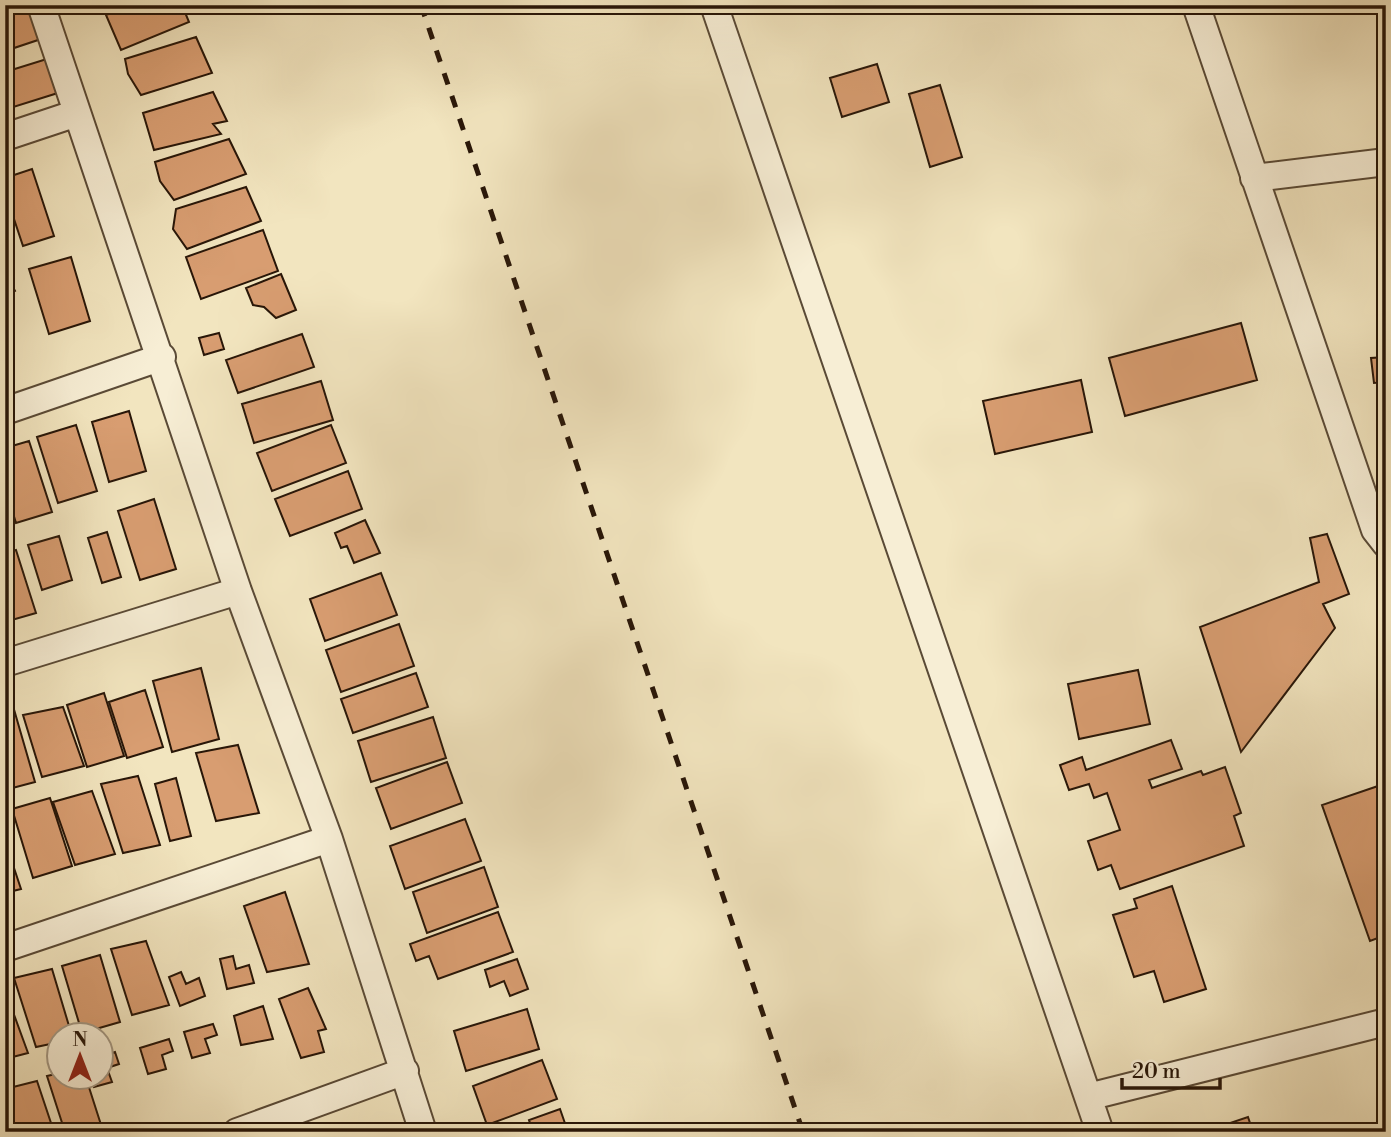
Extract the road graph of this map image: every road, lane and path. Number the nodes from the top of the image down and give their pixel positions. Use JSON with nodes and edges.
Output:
{"nodes":[{"id":1,"x":41,"y":5,"type":"edge"},
{"id":2,"x":714,"y":5,"type":"edge"},
{"id":3,"x":1196,"y":5,"type":"edge"},
{"id":4,"x":77,"y":113,"type":"junction"},
{"id":5,"x":5,"y":138,"type":"edge"},
{"id":6,"x":1386,"y":162,"type":"edge"},
{"id":7,"x":1254,"y":178,"type":"junction"},
{"id":8,"x":162,"y":357,"type":"junction"},
{"id":9,"x":5,"y":411,"type":"edge"},
{"id":10,"x":1386,"y":544,"type":"edge"},
{"id":11,"x":238,"y":591,"type":"junction"},
{"id":12,"x":5,"y":663,"type":"edge"},
{"id":13,"x":329,"y":839,"type":"junction"},
{"id":14,"x":5,"y":948,"type":"edge"},
{"id":15,"x":1386,"y":1022,"type":"edge"},
{"id":16,"x":405,"y":1071,"type":"junction"},
{"id":17,"x":1088,"y":1097,"type":"junction"},
{"id":18,"x":237,"y":1132,"type":"edge"},
{"id":19,"x":423,"y":1132,"type":"edge"},
{"id":20,"x":1100,"y":1132,"type":"edge"}],
"edges":[{"from":1,"to":4,"type":"street"},
{"from":2,"to":17,"type":"street"},
{"from":3,"to":7,"type":"street"},
{"from":4,"to":5,"type":"street"},
{"from":4,"to":8,"type":"street"},
{"from":6,"to":7,"type":"street"},
{"from":7,"to":10,"type":"street"},
{"from":8,"to":9,"type":"street"},
{"from":8,"to":11,"type":"street"},
{"from":11,"to":12,"type":"street"},
{"from":11,"to":13,"type":"street"},
{"from":13,"to":14,"type":"street"},
{"from":13,"to":16,"type":"street"},
{"from":15,"to":17,"type":"street"},
{"from":16,"to":18,"type":"street"},
{"from":16,"to":19,"type":"street"},
{"from":17,"to":20,"type":"street"}]}
